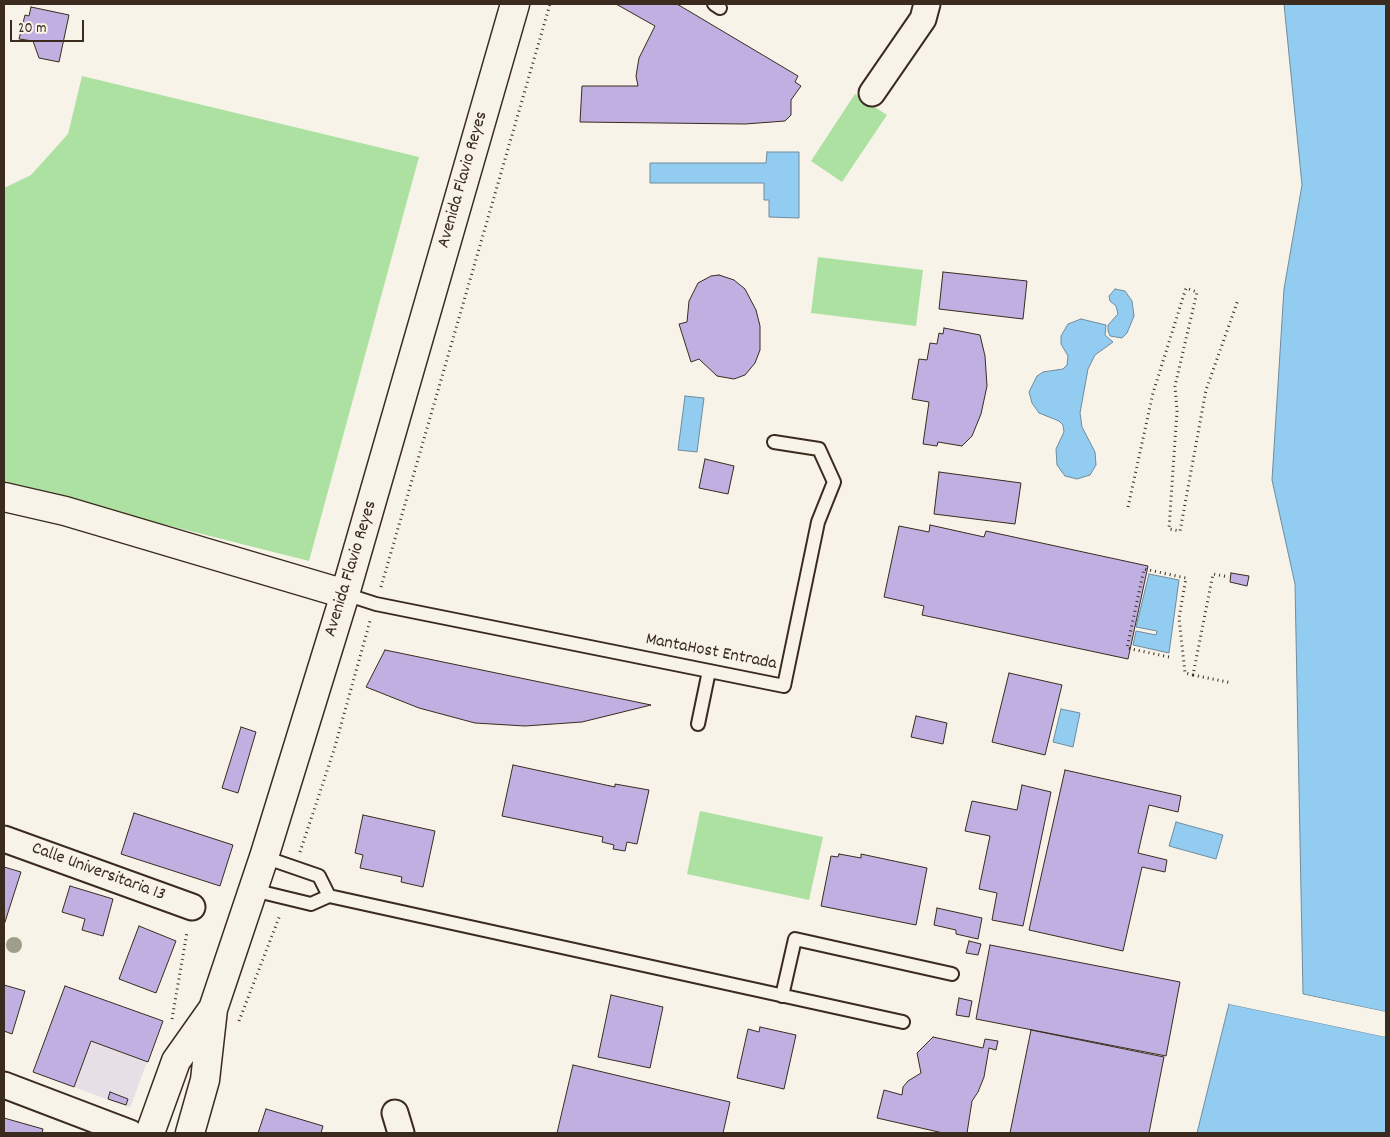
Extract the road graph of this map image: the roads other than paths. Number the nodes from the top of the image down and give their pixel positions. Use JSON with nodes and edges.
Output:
{"nodes":[{"id":1,"x":515,"y":4,"type":"edge"},
{"id":2,"x":927,"y":4,"type":"edge"},
{"id":3,"x":872,"y":93,"type":"dead end"},
{"id":4,"x":774,"y":442,"type":"dead end"},
{"id":5,"x":4,"y":497,"type":"edge"},
{"id":6,"x":345,"y":594,"type":"junction"},
{"id":7,"x":709,"y":671,"type":"junction"},
{"id":8,"x":698,"y":724,"type":"dead end"},
{"id":9,"x":4,"y":839,"type":"edge"},
{"id":10,"x":264,"y":857,"type":"junction"},
{"id":11,"x":253,"y":890,"type":"junction"},
{"id":12,"x":330,"y":896,"type":"junction"},
{"id":13,"x":192,"y":907,"type":"road end"},
{"id":14,"x":952,"y":974,"type":"dead end"},
{"id":15,"x":782,"y":996,"type":"junction"},
{"id":16,"x":212,"y":1009,"type":"junction"},
{"id":17,"x":903,"y":1022,"type":"dead end"},
{"id":18,"x":4,"y":1085,"type":"edge"},
{"id":19,"x":130,"y":1133,"type":"edge"},
{"id":20,"x":150,"y":1133,"type":"edge"},
{"id":21,"x":190,"y":1133,"type":"edge"}],
"edges":[{"from":1,"to":6,"type":"main road","name":"Avenida Flavio Reyes"},
{"from":2,"to":3,"type":"street"},
{"from":4,"to":7,"type":"lane","name":"MantaHost Entrada"},
{"from":5,"to":6,"type":"main road"},
{"from":6,"to":7,"type":"lane","name":"MantaHost Entrada"},
{"from":6,"to":10,"type":"main road","name":"Avenida Flavio Reyes"},
{"from":7,"to":8,"type":"lane"},
{"from":9,"to":13,"type":"street","name":"Calle Universitaria 13"},
{"from":10,"to":11,"type":"main road","name":"Avenida Flavio Reyes"},
{"from":10,"to":12,"type":"lane"},
{"from":11,"to":12,"type":"lane"},
{"from":11,"to":16,"type":"main road","name":"Avenida Flavio Reyes"},
{"from":12,"to":15,"type":"lane"},
{"from":14,"to":15,"type":"lane"},
{"from":15,"to":17,"type":"lane"},
{"from":16,"to":20,"type":"main road"},
{"from":16,"to":21,"type":"main road","name":"Avenida Flavio Reyes"},
{"from":18,"to":19,"type":"street"}]}
